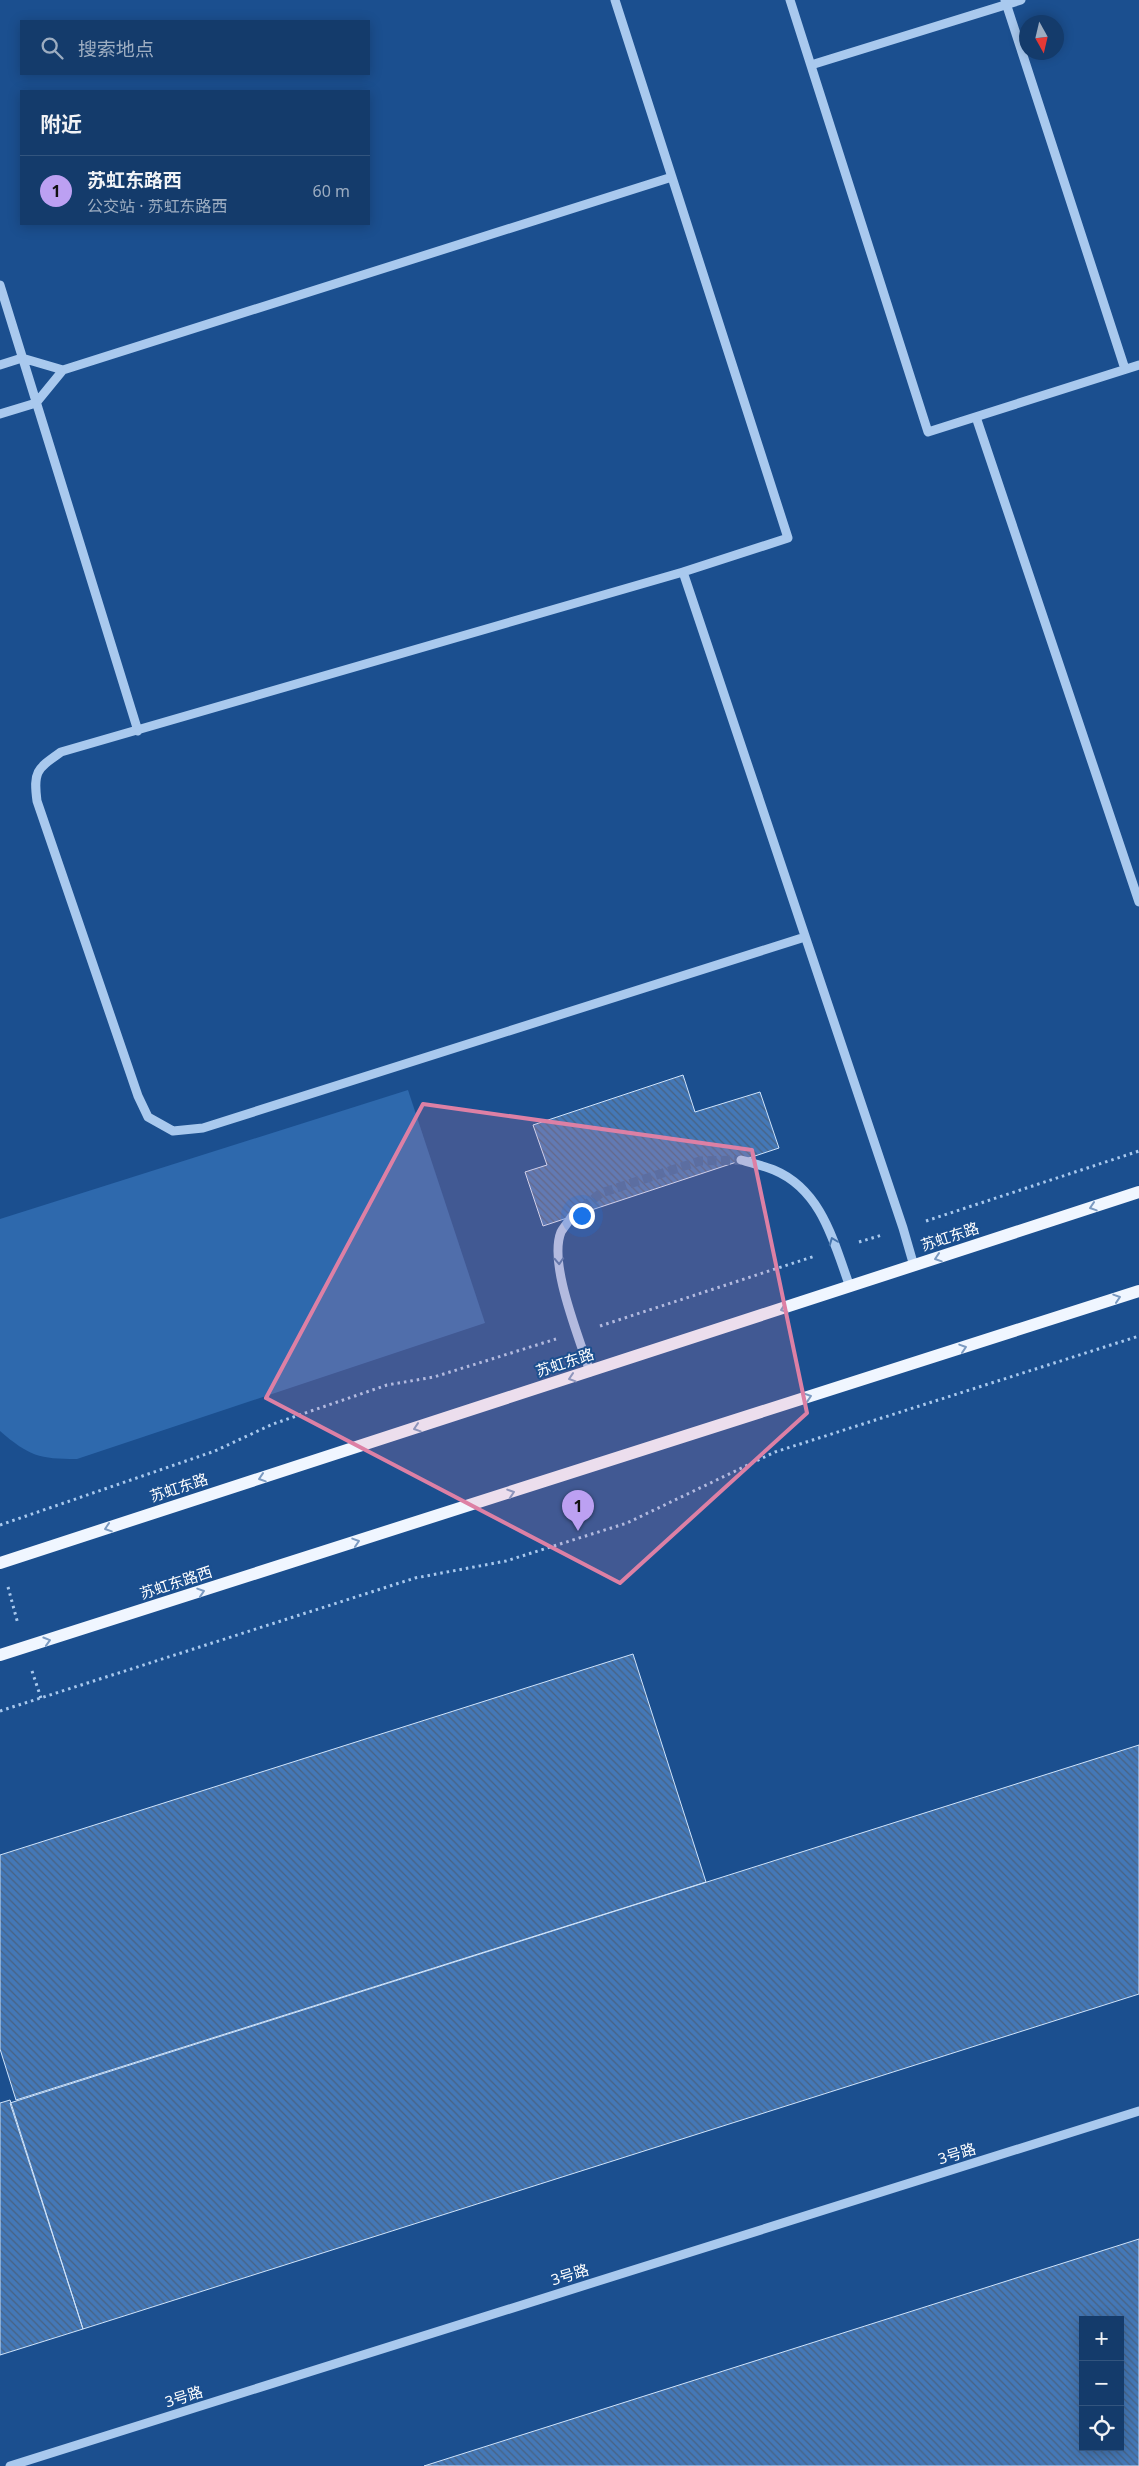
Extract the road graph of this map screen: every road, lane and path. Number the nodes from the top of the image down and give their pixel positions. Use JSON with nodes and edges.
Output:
{"nodes":[{"id":1,"x":615,"y":0,"type":"edge"},
{"id":2,"x":790,"y":0,"type":"edge"},
{"id":3,"x":1022,"y":0,"type":"edge"},
{"id":4,"x":1005,"y":2,"type":"edge"},
{"id":5,"x":811,"y":65,"type":"junction"},
{"id":6,"x":672,"y":177,"type":"junction"},
{"id":7,"x":0,"y":286,"type":"edge"},
{"id":8,"x":22,"y":358,"type":"junction"},
{"id":9,"x":0,"y":365,"type":"edge"},
{"id":10,"x":1139,"y":365,"type":"edge"},
{"id":11,"x":1125,"y":369,"type":"junction"},
{"id":12,"x":64,"y":370,"type":"junction"},
{"id":13,"x":36,"y":403,"type":"junction"},
{"id":14,"x":0,"y":414,"type":"edge"},
{"id":15,"x":976,"y":417,"type":"junction"},
{"id":16,"x":683,"y":572,"type":"junction"},
{"id":17,"x":138,"y":731,"type":"junction"},
{"id":18,"x":1139,"y":902,"type":"edge"},
{"id":19,"x":805,"y":938,"type":"junction"},
{"id":20,"x":741,"y":1160,"type":"tunnel mouth"},
{"id":21,"x":1139,"y":1192,"type":"edge"},
{"id":22,"x":572,"y":1216,"type":"tunnel mouth"},
{"id":23,"x":914,"y":1266,"type":"junction"},
{"id":24,"x":850,"y":1287,"type":"junction"},
{"id":25,"x":1139,"y":1291,"type":"edge"},
{"id":26,"x":1139,"y":1336,"type":"edge"},
{"id":27,"x":590,"y":1372,"type":"junction"},
{"id":28,"x":0,"y":1563,"type":"edge"},
{"id":29,"x":0,"y":1655,"type":"edge"},
{"id":30,"x":0,"y":1711,"type":"edge"},
{"id":31,"x":1139,"y":2111,"type":"edge"},
{"id":32,"x":10,"y":2466,"type":"edge"}],
"edges":[{"from":1,"to":6,"type":"lane"},
{"from":2,"to":5,"type":"lane"},
{"from":3,"to":4,"type":"lane"},
{"from":4,"to":5,"type":"lane"},
{"from":4,"to":11,"type":"lane"},
{"from":5,"to":15,"type":"lane"},
{"from":6,"to":12,"type":"lane"},
{"from":6,"to":16,"type":"lane"},
{"from":7,"to":8,"type":"lane"},
{"from":8,"to":9,"type":"lane"},
{"from":8,"to":12,"type":"lane"},
{"from":8,"to":13,"type":"lane"},
{"from":10,"to":11,"type":"lane"},
{"from":11,"to":15,"type":"lane"},
{"from":12,"to":13,"type":"lane"},
{"from":13,"to":14,"type":"lane"},
{"from":13,"to":17,"type":"lane"},
{"from":15,"to":18,"type":"lane"},
{"from":16,"to":17,"type":"lane"},
{"from":16,"to":19,"type":"lane"},
{"from":17,"to":19,"type":"lane"},
{"from":19,"to":23,"type":"lane"},
{"from":24,"to":20,"type":"lane","one_way":true},
{"from":21,"to":23,"type":"main road","name":"苏虹东路","one_way":true},
{"from":22,"to":27,"type":"lane","one_way":true},
{"from":23,"to":24,"type":"main road","name":"苏虹东路"},
{"from":24,"to":27,"type":"main road","name":"苏虹东路","one_way":true},
{"from":29,"to":25,"type":"main road","name":"苏虹东路西","one_way":true},
{"from":26,"to":30,"type":"path"},
{"from":27,"to":28,"type":"main road","name":"苏虹东路","one_way":true},
{"from":31,"to":32,"type":"lane","name":"3号路"}]}
